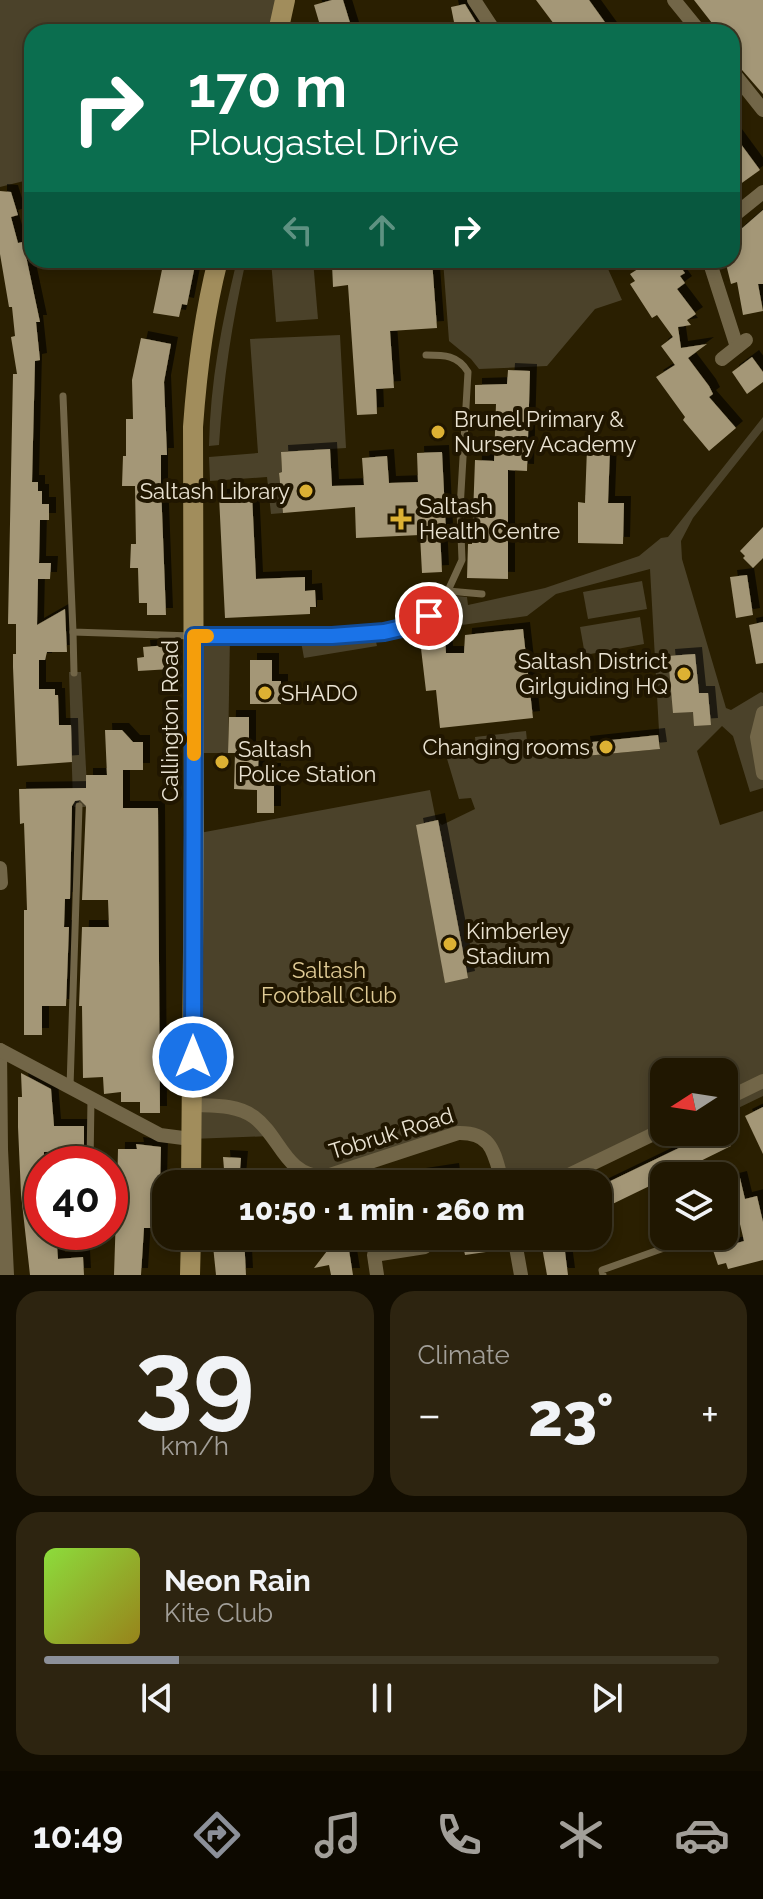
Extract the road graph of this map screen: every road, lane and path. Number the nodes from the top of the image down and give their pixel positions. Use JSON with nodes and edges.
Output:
{"nodes":[{"id":1,"x":285,"y":0,"type":"edge"},
{"id":2,"x":474,"y":0,"type":"edge"},
{"id":3,"x":674,"y":0,"type":"edge"},
{"id":4,"x":280,"y":24,"type":"edge"},
{"id":5,"x":490,"y":24,"type":"edge"},
{"id":6,"x":694,"y":24,"type":"edge"},
{"id":7,"x":740,"y":81,"type":"edge"},
{"id":8,"x":763,"y":110,"type":"edge"},
{"id":9,"x":763,"y":192,"type":"edge"},
{"id":10,"x":740,"y":211,"type":"edge"},
{"id":11,"x":216,"y":268,"type":"edge"},
{"id":12,"x":712,"y":268,"type":"edge"},
{"id":13,"x":426,"y":355,"type":"dead end"},
{"id":14,"x":722,"y":359,"type":"dead end"},
{"id":15,"x":63,"y":396,"type":"dead end"},
{"id":16,"x":448,"y":591,"type":"junction"},
{"id":17,"x":482,"y":594,"type":"dead end"},
{"id":18,"x":429,"y":616,"type":"joint"},
{"id":19,"x":73,"y":632,"type":"junction"},
{"id":20,"x":194,"y":636,"type":"junction"},
{"id":21,"x":74,"y":673,"type":"dead end"},
{"id":22,"x":763,"y":713,"type":"edge"},
{"id":23,"x":763,"y":773,"type":"edge"},
{"id":24,"x":79,"y":806,"type":"dead end"},
{"id":25,"x":0,"y":868,"type":"edge"},
{"id":26,"x":4,"y":883,"type":"edge"},
{"id":27,"x":0,"y":1050,"type":"edge"},
{"id":28,"x":763,"y":1081,"type":"edge"},
{"id":29,"x":70,"y":1087,"type":"junction"},
{"id":30,"x":738,"y":1093,"type":"edge"},
{"id":31,"x":91,"y":1099,"type":"junction"},
{"id":32,"x":192,"y":1105,"type":"junction"},
{"id":33,"x":650,"y":1136,"type":"edge"},
{"id":34,"x":191,"y":1139,"type":"junction"},
{"id":35,"x":90,"y":1146,"type":"edge"},
{"id":36,"x":191,"y":1170,"type":"edge"},
{"id":37,"x":300,"y":1170,"type":"edge"},
{"id":38,"x":345,"y":1170,"type":"edge"},
{"id":39,"x":498,"y":1170,"type":"edge"},
{"id":40,"x":579,"y":1170,"type":"edge"},
{"id":41,"x":191,"y":1250,"type":"edge"},
{"id":42,"x":406,"y":1250,"type":"edge"},
{"id":43,"x":517,"y":1250,"type":"edge"},
{"id":44,"x":658,"y":1250,"type":"edge"},
{"id":45,"x":7,"y":1275,"type":"edge"},
{"id":46,"x":190,"y":1275,"type":"edge"},
{"id":47,"x":377,"y":1275,"type":"edge"},
{"id":48,"x":521,"y":1275,"type":"edge"},
{"id":49,"x":603,"y":1275,"type":"edge"}],
"edges":[{"from":1,"to":4,"type":"street"},
{"from":2,"to":5,"type":"street"},
{"from":3,"to":6,"type":"street"},
{"from":7,"to":8,"type":"street"},
{"from":9,"to":10,"type":"street"},
{"from":11,"to":20,"type":"street","name":"Callington Road"},
{"from":12,"to":14,"type":"street"},
{"from":13,"to":16,"type":"lane"},
{"from":15,"to":19,"type":"lane"},
{"from":16,"to":17,"type":"lane"},
{"from":16,"to":18,"type":"lane"},
{"from":18,"to":20,"type":"street"},
{"from":19,"to":20,"type":"lane"},
{"from":19,"to":21,"type":"lane"},
{"from":20,"to":32,"type":"street","name":"Callington Road"},
{"from":22,"to":23,"type":"street"},
{"from":24,"to":29,"type":"lane"},
{"from":25,"to":26,"type":"street"},
{"from":27,"to":29,"type":"street"},
{"from":27,"to":45,"type":"street"},
{"from":28,"to":30,"type":"street"},
{"from":29,"to":31,"type":"street"},
{"from":31,"to":34,"type":"street"},
{"from":31,"to":35,"type":"lane"},
{"from":32,"to":34,"type":"street","name":"Callington Road"},
{"from":32,"to":37,"type":"street","name":"Tobruk Road"},
{"from":33,"to":40,"type":"street"},
{"from":34,"to":36,"type":"street","name":"Callington Road"},
{"from":38,"to":39,"type":"street","name":"Tobruk Road"},
{"from":41,"to":46,"type":"street"},
{"from":42,"to":47,"type":"street"},
{"from":43,"to":48,"type":"street"},
{"from":44,"to":49,"type":"lane"}]}
